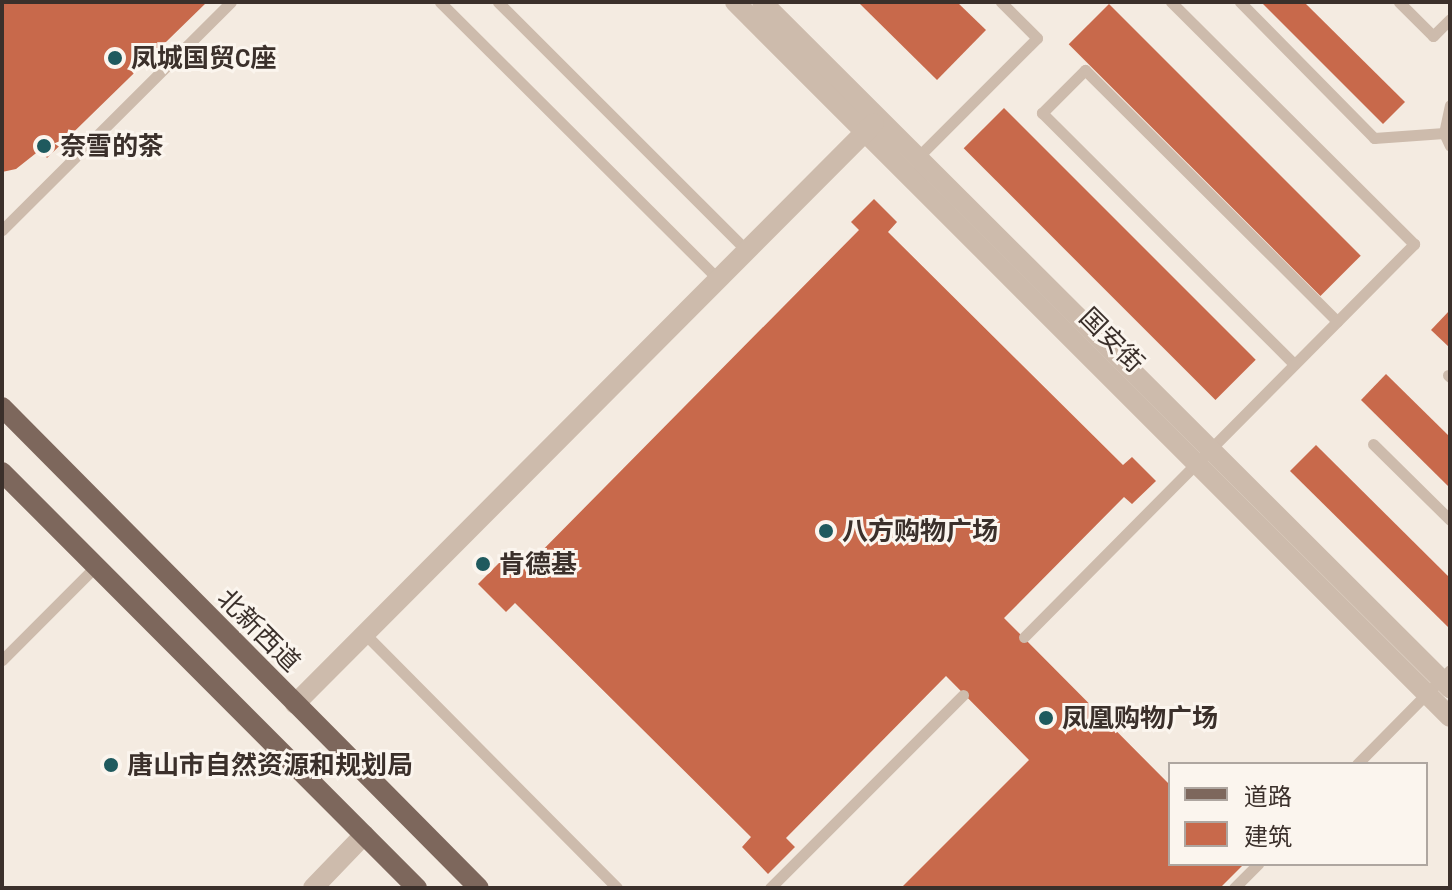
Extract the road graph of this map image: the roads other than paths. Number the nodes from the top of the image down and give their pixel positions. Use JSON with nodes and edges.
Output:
{"nodes":[{"id":1,"x":231,"y":2,"type":"edge"},
{"id":2,"x":440,"y":2,"type":"edge"},
{"id":3,"x":498,"y":2,"type":"edge"},
{"id":4,"x":735,"y":2,"type":"edge"},
{"id":5,"x":762,"y":2,"type":"edge"},
{"id":6,"x":1001,"y":2,"type":"edge"},
{"id":7,"x":1171,"y":2,"type":"edge"},
{"id":8,"x":1240,"y":2,"type":"edge"},
{"id":9,"x":1399,"y":2,"type":"edge"},
{"id":10,"x":1450,"y":19,"type":"edge"},
{"id":11,"x":1450,"y":105,"type":"edge"},
{"id":12,"x":872,"y":125,"type":"junction"},
{"id":13,"x":1444,"y":133,"type":"junction"},
{"id":14,"x":1450,"y":146,"type":"edge"},
{"id":15,"x":911,"y":164,"type":"junction"},
{"id":16,"x":2,"y":230,"type":"edge"},
{"id":17,"x":746,"y":250,"type":"junction"},
{"id":18,"x":718,"y":279,"type":"junction"},
{"id":19,"x":1337,"y":321,"type":"junction"},
{"id":20,"x":1294,"y":364,"type":"junction"},
{"id":21,"x":2,"y":407,"type":"edge"},
{"id":22,"x":1373,"y":444,"type":"dead end"},
{"id":23,"x":1203,"y":455,"type":"junction"},
{"id":24,"x":2,"y":472,"type":"edge"},
{"id":25,"x":1450,"y":520,"type":"edge"},
{"id":26,"x":96,"y":566,"type":"junction"},
{"id":27,"x":364,"y":633,"type":"junction"},
{"id":28,"x":1024,"y":637,"type":"dead end"},
{"id":29,"x":2,"y":660,"type":"edge"},
{"id":30,"x":1442,"y":683,"type":"edge"},
{"id":31,"x":963,"y":695,"type":"dead end"},
{"id":32,"x":295,"y":704,"type":"junction"},
{"id":33,"x":1450,"y":717,"type":"edge"},
{"id":34,"x":1359,"y":762,"type":"edge"},
{"id":35,"x":364,"y":835,"type":"junction"},
{"id":36,"x":1256,"y":866,"type":"edge"},
{"id":37,"x":313,"y":888,"type":"edge"},
{"id":38,"x":417,"y":888,"type":"edge"},
{"id":39,"x":479,"y":888,"type":"edge"},
{"id":40,"x":617,"y":888,"type":"edge"},
{"id":41,"x":770,"y":888,"type":"edge"},
{"id":42,"x":1234,"y":888,"type":"edge"}],
"edges":[{"from":1,"to":16,"type":"lane"},
{"from":2,"to":18,"type":"lane"},
{"from":3,"to":17,"type":"lane"},
{"from":4,"to":12,"type":"street","name":"国安街"},
{"from":5,"to":12,"type":"street","name":"国安街"},
{"from":6,"to":15,"type":"lane"},
{"from":7,"to":19,"type":"lane"},
{"from":8,"to":13,"type":"lane"},
{"from":9,"to":10,"type":"lane"},
{"from":11,"to":13,"type":"lane"},
{"from":12,"to":15,"type":"street","name":"国安街"},
{"from":12,"to":17,"type":"street"},
{"from":13,"to":14,"type":"lane"},
{"from":15,"to":23,"type":"street","name":"国安街"},
{"from":17,"to":18,"type":"street"},
{"from":18,"to":27,"type":"street"},
{"from":19,"to":20,"type":"lane"},
{"from":19,"to":20,"type":"lane"},
{"from":20,"to":23,"type":"lane"},
{"from":21,"to":32,"type":"main road","name":"北新西道"},
{"from":22,"to":25,"type":"lane"},
{"from":23,"to":28,"type":"lane"},
{"from":23,"to":30,"type":"street","name":"国安街"},
{"from":24,"to":26,"type":"main road"},
{"from":26,"to":29,"type":"lane"},
{"from":26,"to":35,"type":"main road"},
{"from":27,"to":32,"type":"street"},
{"from":27,"to":40,"type":"lane"},
{"from":30,"to":33,"type":"street","name":"国安街"},
{"from":30,"to":34,"type":"lane"},
{"from":31,"to":41,"type":"lane"},
{"from":32,"to":39,"type":"main road","name":"北新西道"},
{"from":35,"to":37,"type":"street"},
{"from":35,"to":38,"type":"main road"},
{"from":36,"to":42,"type":"lane"}]}
